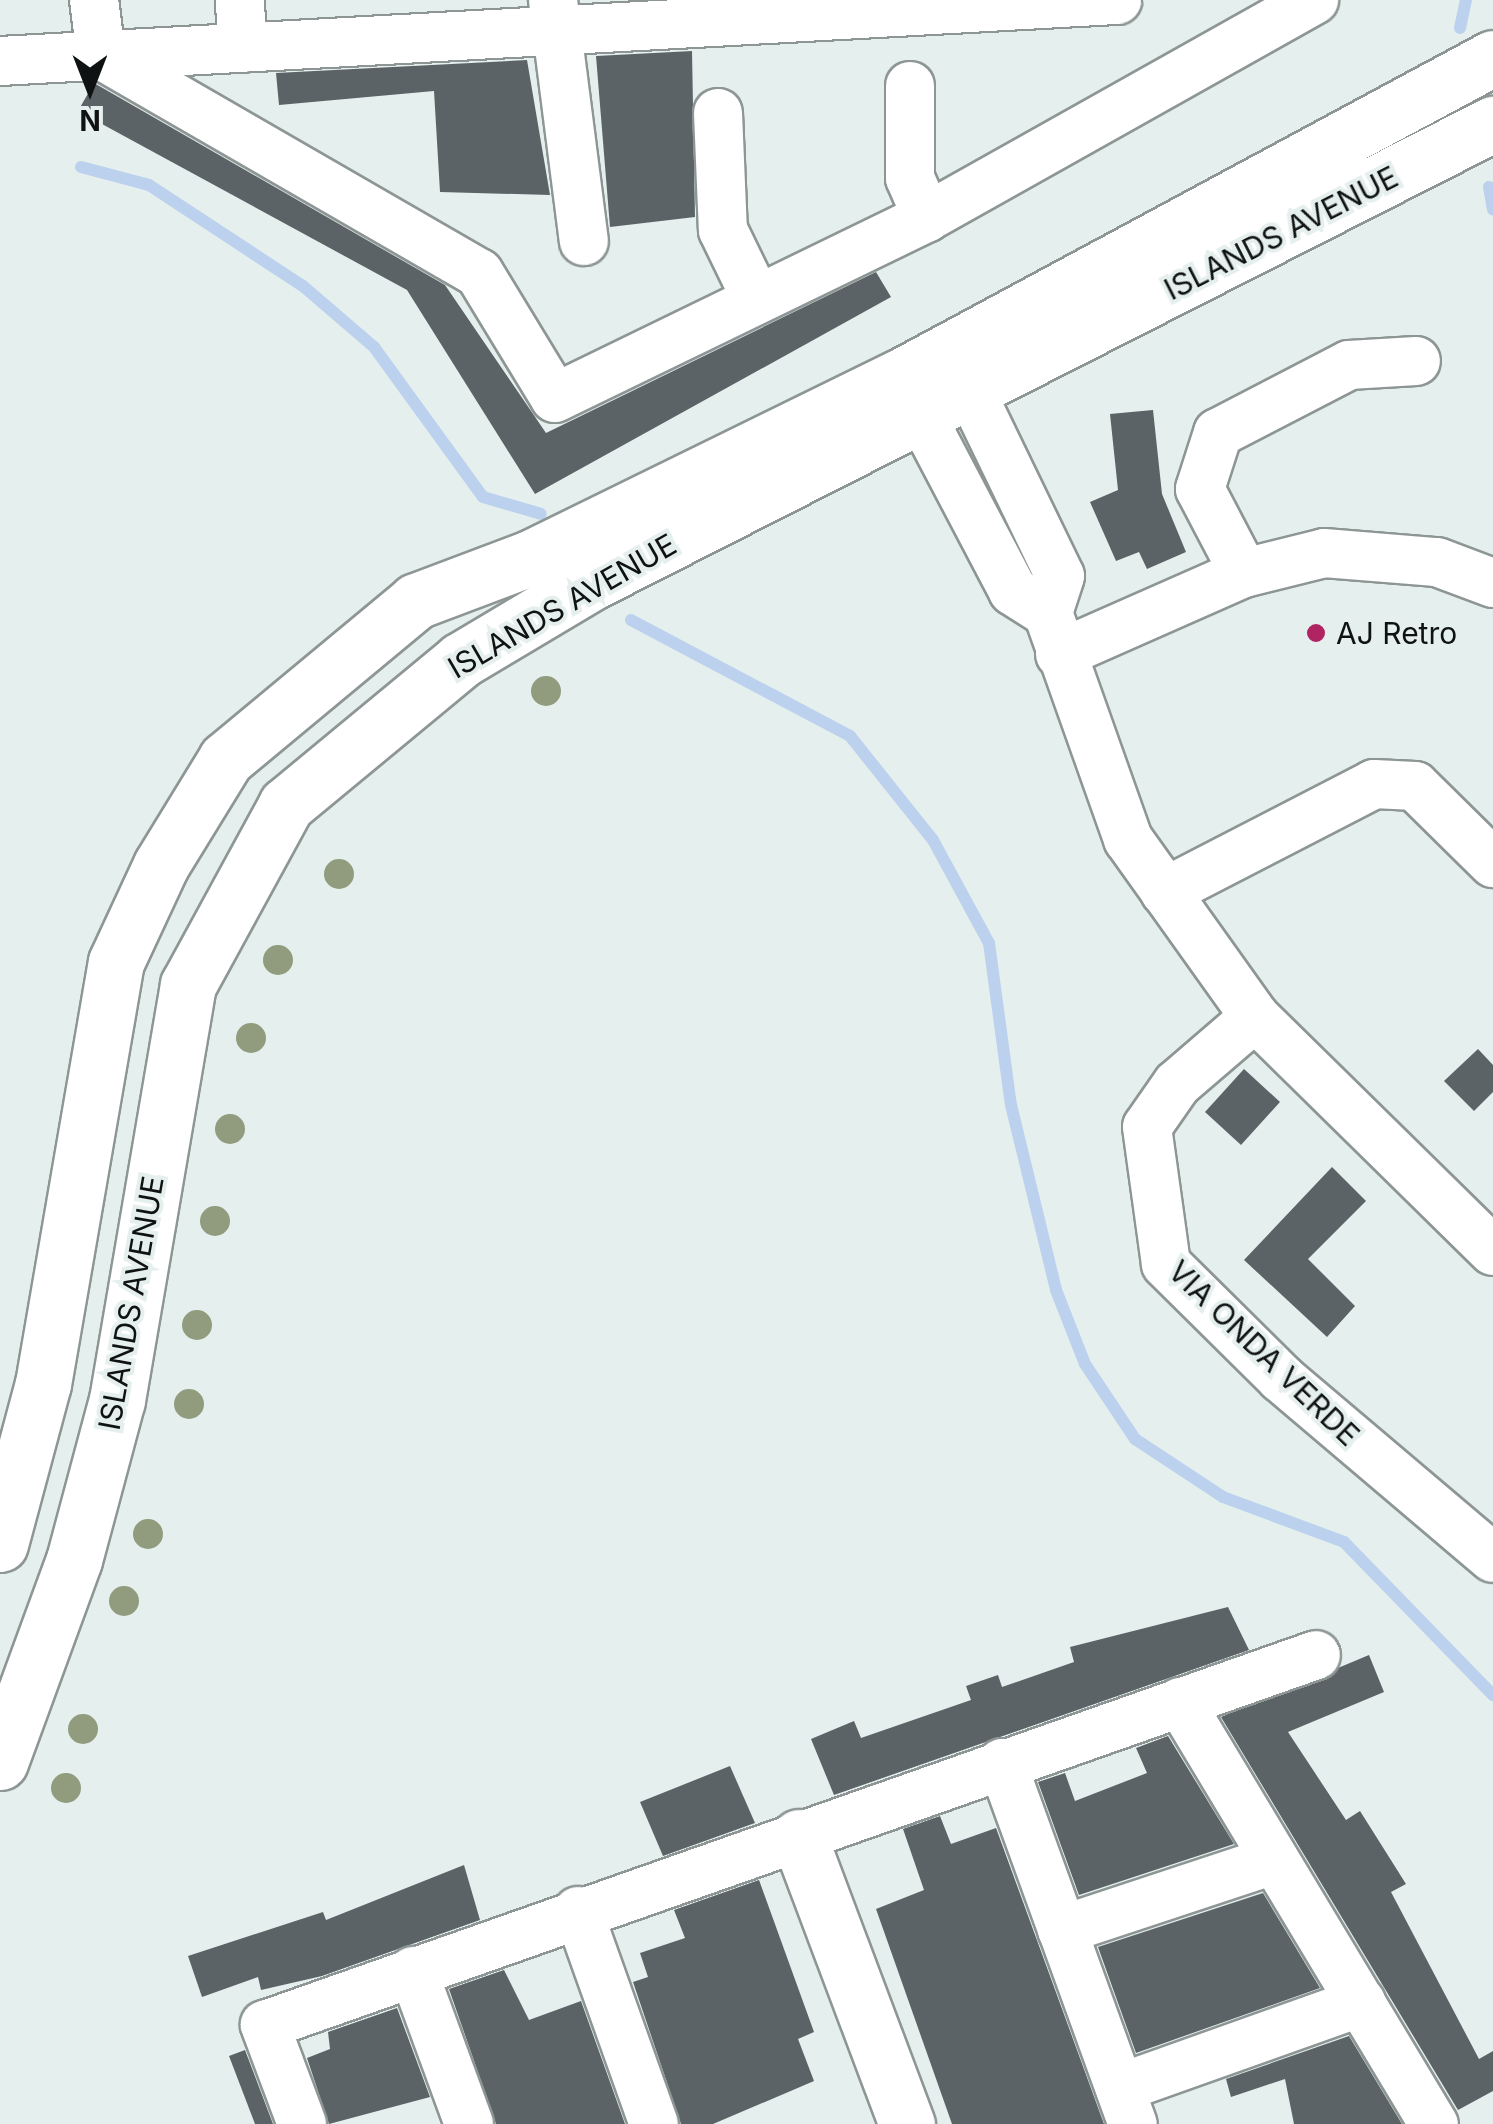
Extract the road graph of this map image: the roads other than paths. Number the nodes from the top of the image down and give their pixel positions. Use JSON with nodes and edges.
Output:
{"nodes":[{"id":1,"x":94,"y":0,"type":"edge"},
{"id":2,"x":240,"y":0,"type":"edge"},
{"id":3,"x":1117,"y":0,"type":"edge"},
{"id":4,"x":1314,"y":0,"type":"edge"},
{"id":5,"x":1005,"y":3,"type":"edge"},
{"id":6,"x":849,"y":7,"type":"edge"},
{"id":7,"x":702,"y":11,"type":"edge"},
{"id":8,"x":554,"y":15,"type":"edge"},
{"id":9,"x":396,"y":20,"type":"edge"},
{"id":10,"x":242,"y":48,"type":"junction"},
{"id":11,"x":101,"y":55,"type":"junction"},
{"id":12,"x":1493,"y":58,"type":"edge"},
{"id":13,"x":0,"y":61,"type":"edge"},
{"id":14,"x":910,"y":86,"type":"dead end"},
{"id":15,"x":718,"y":113,"type":"dead end"},
{"id":16,"x":1493,"y":124,"type":"edge"},
{"id":17,"x":927,"y":216,"type":"junction"},
{"id":18,"x":584,"y":241,"type":"dead end"},
{"id":19,"x":755,"y":296,"type":"junction"},
{"id":20,"x":1416,"y":360,"type":"dead end"},
{"id":21,"x":960,"y":370,"type":"junction"},
{"id":22,"x":911,"y":395,"type":"junction"},
{"id":23,"x":1244,"y":572,"type":"junction"},
{"id":24,"x":1493,"y":583,"type":"edge"},
{"id":25,"x":1054,"y":633,"type":"junction"},
{"id":26,"x":1493,"y":863,"type":"edge"},
{"id":27,"x":1165,"y":892,"type":"junction"},
{"id":28,"x":1255,"y":1017,"type":"junction"},
{"id":29,"x":1493,"y":1251,"type":"edge"},
{"id":30,"x":0,"y":1544,"type":"edge"},
{"id":31,"x":1493,"y":1558,"type":"edge"},
{"id":32,"x":1316,"y":1655,"type":"dead end"},
{"id":33,"x":1180,"y":1702,"type":"junction"},
{"id":34,"x":0,"y":1762,"type":"edge"},
{"id":35,"x":1002,"y":1764,"type":"junction"},
{"id":36,"x":799,"y":1837,"type":"junction"},
{"id":37,"x":1274,"y":1860,"type":"junction"},
{"id":38,"x":578,"y":1911,"type":"junction"},
{"id":39,"x":1062,"y":1930,"type":"junction"},
{"id":40,"x":414,"y":1971,"type":"junction"},
{"id":41,"x":1361,"y":2002,"type":"junction"},
{"id":42,"x":1126,"y":2106,"type":"edge"},
{"id":43,"x":302,"y":2124,"type":"edge"},
{"id":44,"x":469,"y":2124,"type":"edge"},
{"id":45,"x":654,"y":2124,"type":"edge"},
{"id":46,"x":907,"y":2124,"type":"edge"},
{"id":47,"x":1434,"y":2124,"type":"edge"}],
"edges":[{"from":1,"to":11,"type":"street"},
{"from":2,"to":10,"type":"street"},
{"from":3,"to":5,"type":"street"},
{"from":4,"to":17,"type":"street"},
{"from":5,"to":6,"type":"street"},
{"from":6,"to":7,"type":"street"},
{"from":7,"to":8,"type":"street"},
{"from":8,"to":9,"type":"street"},
{"from":8,"to":18,"type":"street"},
{"from":9,"to":10,"type":"street"},
{"from":10,"to":11,"type":"street"},
{"from":11,"to":13,"type":"street"},
{"from":11,"to":19,"type":"street"},
{"from":12,"to":21,"type":"street","name":"ISLANDS AVENUE"},
{"from":14,"to":17,"type":"street"},
{"from":15,"to":19,"type":"street"},
{"from":16,"to":21,"type":"street","name":"ISLANDS AVENUE"},
{"from":17,"to":19,"type":"street"},
{"from":20,"to":23,"type":"street"},
{"from":21,"to":22,"type":"street","name":"ISLANDS AVENUE"},
{"from":21,"to":25,"type":"street"},
{"from":22,"to":25,"type":"street"},
{"from":22,"to":30,"type":"street","name":"ISLANDS AVENUE"},
{"from":22,"to":34,"type":"street","name":"ISLANDS AVENUE"},
{"from":23,"to":24,"type":"street"},
{"from":23,"to":25,"type":"street"},
{"from":25,"to":27,"type":"street"},
{"from":26,"to":27,"type":"street"},
{"from":27,"to":28,"type":"street"},
{"from":28,"to":29,"type":"street"},
{"from":28,"to":31,"type":"street","name":"VIA ONDA VERDE"},
{"from":32,"to":33,"type":"street"},
{"from":33,"to":35,"type":"street"},
{"from":33,"to":37,"type":"street"},
{"from":35,"to":36,"type":"street"},
{"from":35,"to":39,"type":"street"},
{"from":36,"to":38,"type":"street"},
{"from":36,"to":46,"type":"street"},
{"from":37,"to":39,"type":"street"},
{"from":37,"to":41,"type":"street"},
{"from":38,"to":40,"type":"street"},
{"from":38,"to":45,"type":"street"},
{"from":39,"to":42,"type":"street"},
{"from":40,"to":43,"type":"street"},
{"from":40,"to":44,"type":"street"},
{"from":41,"to":42,"type":"street"},
{"from":41,"to":47,"type":"street"}]}
